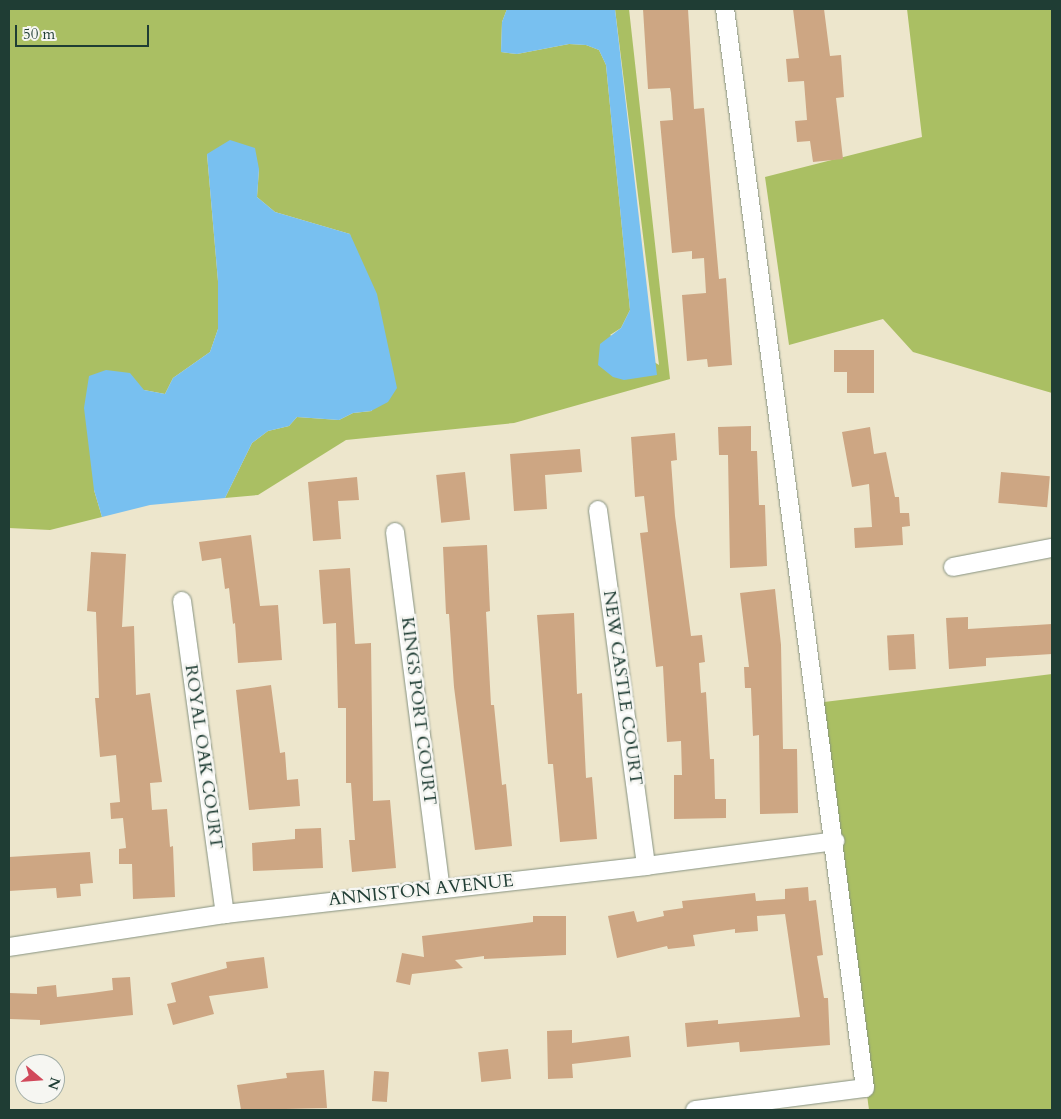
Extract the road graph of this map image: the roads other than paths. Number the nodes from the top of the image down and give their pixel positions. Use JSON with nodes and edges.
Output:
{"nodes":[{"id":1,"x":725,"y":9,"type":"edge"},
{"id":2,"x":598,"y":510,"type":"dead end"},
{"id":3,"x":395,"y":532,"type":"dead end"},
{"id":4,"x":1052,"y":548,"type":"edge"},
{"id":5,"x":953,"y":567,"type":"dead end"},
{"id":6,"x":182,"y":601,"type":"dead end"},
{"id":7,"x":835,"y":841,"type":"junction"},
{"id":8,"x":646,"y":866,"type":"junction"},
{"id":9,"x":440,"y":889,"type":"junction"},
{"id":10,"x":225,"y":914,"type":"junction"},
{"id":11,"x":9,"y":947,"type":"edge"},
{"id":12,"x":695,"y":1110,"type":"edge"}],
"edges":[{"from":1,"to":7,"type":"street"},
{"from":2,"to":8,"type":"street","name":"NEW CASTLE COURT"},
{"from":3,"to":9,"type":"street","name":"KINGS PORT COURT"},
{"from":4,"to":5,"type":"street"},
{"from":6,"to":10,"type":"street","name":"ROYAL OAK COURT"},
{"from":7,"to":8,"type":"street","name":"ANNISTON AVENUE"},
{"from":7,"to":12,"type":"street"},
{"from":8,"to":9,"type":"street","name":"ANNISTON AVENUE"},
{"from":9,"to":10,"type":"street","name":"ANNISTON AVENUE"},
{"from":10,"to":11,"type":"street","name":"ANNISTON AVENUE"}]}
